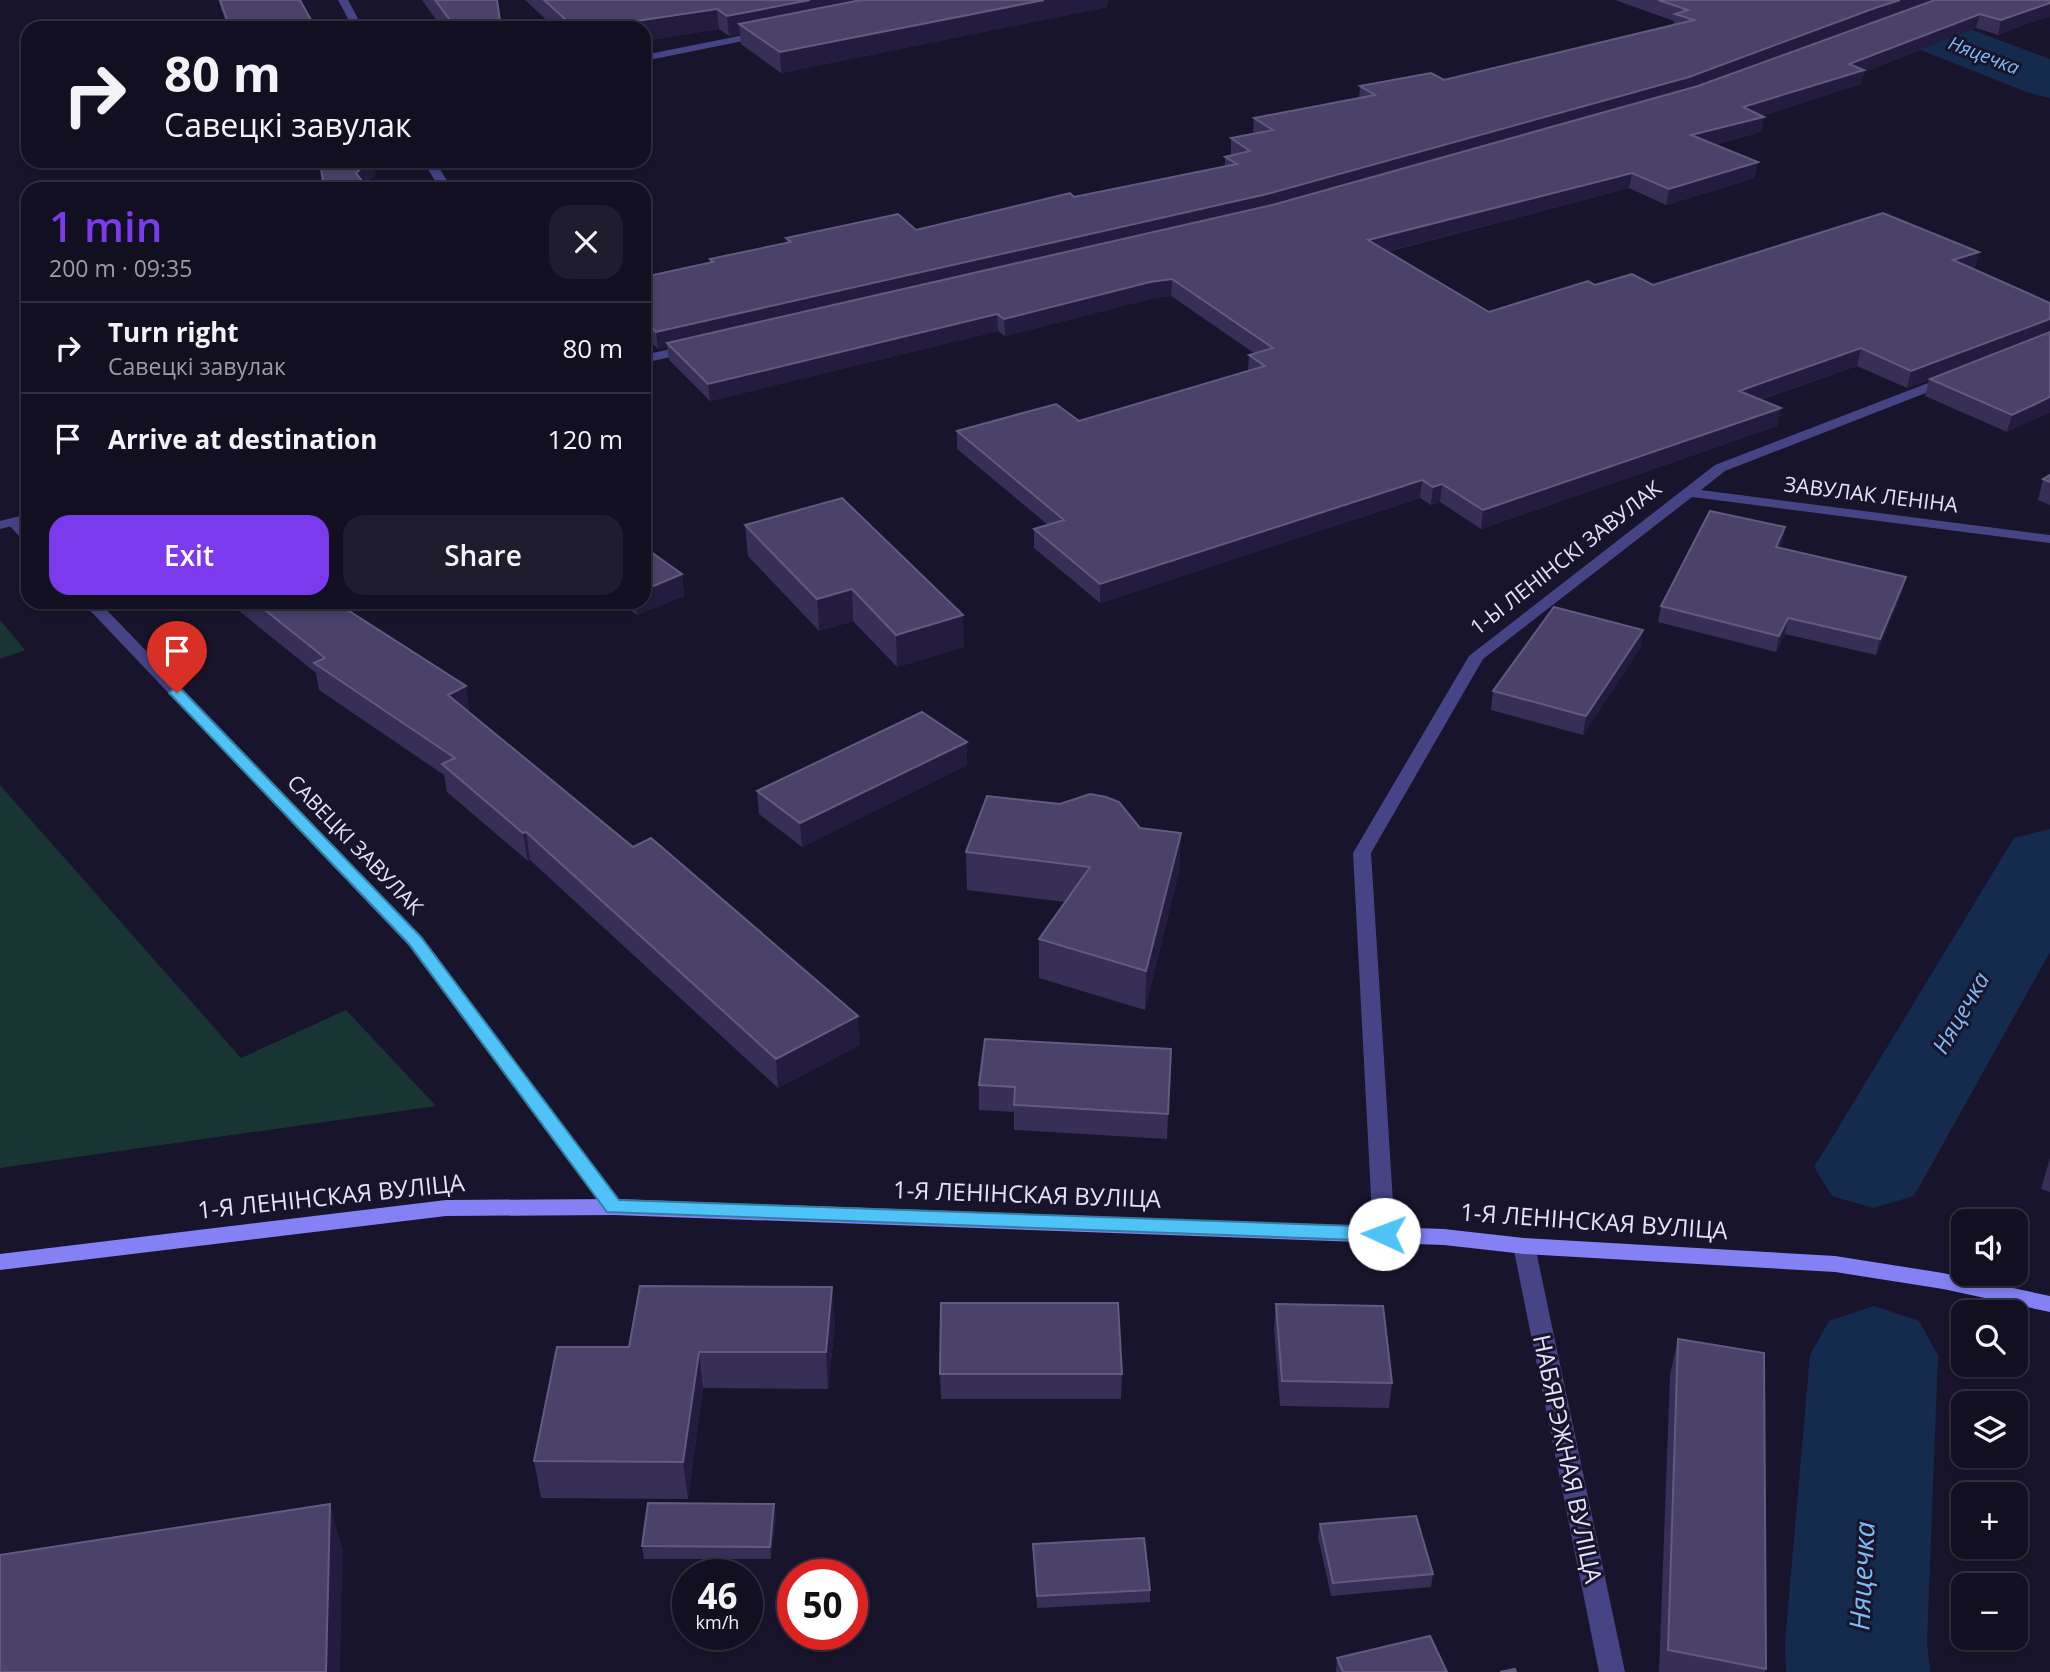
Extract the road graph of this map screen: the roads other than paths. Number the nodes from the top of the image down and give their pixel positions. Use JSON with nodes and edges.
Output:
{"nodes":[{"id":1,"x":343,"y":0,"type":"edge"},
{"id":2,"x":354,"y":21,"type":"edge"},
{"id":3,"x":782,"y":31,"type":"edge"},
{"id":4,"x":651,"y":57,"type":"edge"},
{"id":5,"x":698,"y":347,"type":"edge"},
{"id":6,"x":651,"y":357,"type":"edge"},
{"id":7,"x":1961,"y":375,"type":"edge"},
{"id":8,"x":1687,"y":492,"type":"junction"},
{"id":9,"x":2050,"y":539,"type":"edge"},
{"id":10,"x":97,"y":609,"type":"edge"},
{"id":11,"x":614,"y":1207,"type":"junction"},
{"id":12,"x":1384,"y":1234,"type":"junction"},
{"id":13,"x":1524,"y":1246,"type":"junction"},
{"id":14,"x":0,"y":1262,"type":"edge"},
{"id":15,"x":2050,"y":1304,"type":"edge"},
{"id":16,"x":1612,"y":1672,"type":"edge"}],
"edges":[{"from":1,"to":2,"type":"street"},
{"from":3,"to":4,"type":"street"},
{"from":5,"to":6,"type":"street"},
{"from":7,"to":8,"type":"street","name":"1-Ы ЛЕНІНСКІ ЗАВУЛАК"},
{"from":8,"to":9,"type":"street","name":"ЗАВУЛАК ЛЕНІНА"},
{"from":8,"to":12,"type":"street","name":"1-Ы ЛЕНІНСКІ ЗАВУЛАК"},
{"from":10,"to":11,"type":"street","name":"САВЕЦКІ ЗАВУЛАК"},
{"from":11,"to":12,"type":"main road","name":"1-Я ЛЕНІНСКАЯ ВУЛІЦА"},
{"from":11,"to":14,"type":"main road","name":"1-Я ЛЕНІНСКАЯ ВУЛІЦА"},
{"from":12,"to":13,"type":"main road","name":"1-Я ЛЕНІНСКАЯ ВУЛІЦА"},
{"from":13,"to":15,"type":"main road","name":"1-Я ЛЕНІНСКАЯ ВУЛІЦА"},
{"from":13,"to":16,"type":"street","name":"НАБЯРЭЖНАЯ ВУЛІЦА"}]}
